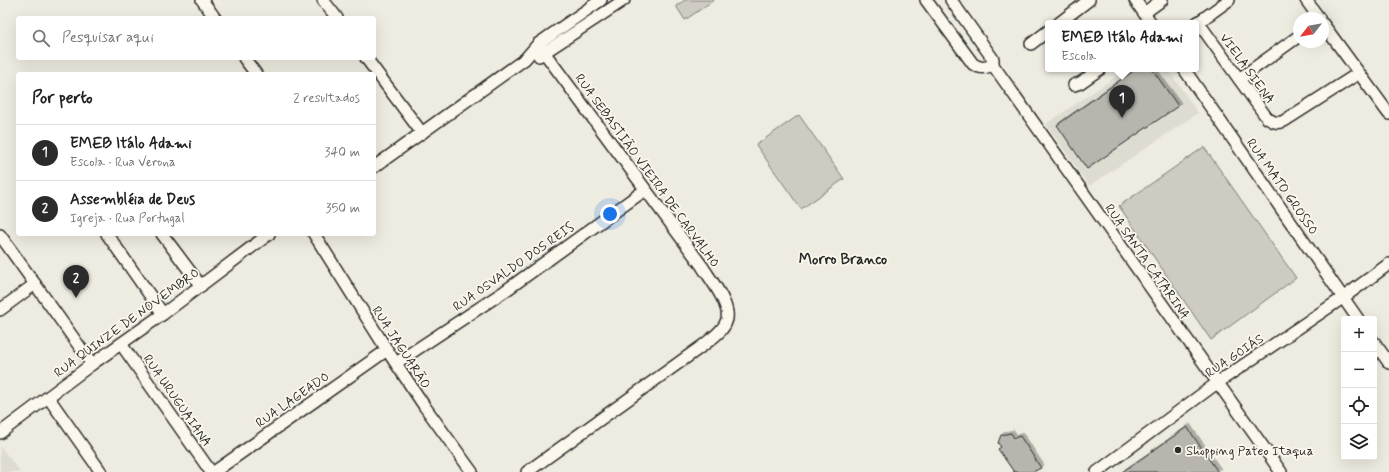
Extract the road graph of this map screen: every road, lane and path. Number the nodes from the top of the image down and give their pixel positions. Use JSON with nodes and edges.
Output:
{"nodes":[{"id":1,"x":202,"y":0,"type":"edge"},
{"id":2,"x":323,"y":0,"type":"edge"},
{"id":3,"x":601,"y":0,"type":"edge"},
{"id":4,"x":624,"y":0,"type":"edge"},
{"id":5,"x":926,"y":0,"type":"edge"},
{"id":6,"x":951,"y":0,"type":"edge"},
{"id":7,"x":1089,"y":0,"type":"edge"},
{"id":8,"x":1135,"y":0,"type":"edge"},
{"id":9,"x":1162,"y":0,"type":"edge"},
{"id":10,"x":1229,"y":0,"type":"edge"},
{"id":11,"x":1306,"y":0,"type":"edge"},
{"id":12,"x":1315,"y":12,"type":"edge"},
{"id":13,"x":1144,"y":13,"type":"junction"},
{"id":14,"x":214,"y":16,"type":"edge"},
{"id":15,"x":335,"y":16,"type":"edge"},
{"id":16,"x":1063,"y":20,"type":"edge"},
{"id":17,"x":1149,"y":20,"type":"edge"},
{"id":18,"x":1199,"y":22,"type":"edge"},
{"id":19,"x":1199,"y":26,"type":"edge"},
{"id":20,"x":1329,"y":32,"type":"edge"},
{"id":21,"x":1045,"y":33,"type":"edge"},
{"id":22,"x":1293,"y":40,"type":"edge"},
{"id":23,"x":1031,"y":44,"type":"dead end"},
{"id":24,"x":542,"y":48,"type":"junction"},
{"id":25,"x":246,"y":60,"type":"edge"},
{"id":26,"x":367,"y":60,"type":"edge"},
{"id":27,"x":993,"y":64,"type":"junction"},
{"id":28,"x":254,"y":72,"type":"edge"},
{"id":29,"x":1095,"y":72,"type":"edge"},
{"id":30,"x":1186,"y":72,"type":"edge"},
{"id":31,"x":1359,"y":73,"type":"junction"},
{"id":32,"x":1239,"y":79,"type":"junction"},
{"id":33,"x":1074,"y":85,"type":"dead end"},
{"id":34,"x":1389,"y":114,"type":"edge"},
{"id":35,"x":422,"y":133,"type":"junction"},
{"id":36,"x":376,"y":166,"type":"edge"},
{"id":37,"x":645,"y":190,"type":"junction"},
{"id":38,"x":0,"y":235,"type":"edge"},
{"id":39,"x":108,"y":236,"type":"edge"},
{"id":40,"x":164,"y":236,"type":"edge"},
{"id":41,"x":266,"y":236,"type":"edge"},
{"id":42,"x":315,"y":236,"type":"edge"},
{"id":43,"x":1389,"y":264,"type":"edge"},
{"id":44,"x":35,"y":284,"type":"junction"},
{"id":45,"x":201,"y":286,"type":"junction"},
{"id":46,"x":1344,"y":297,"type":"junction"},
{"id":47,"x":0,"y":310,"type":"edge"},
{"id":48,"x":163,"y":314,"type":"junction"},
{"id":49,"x":1356,"y":316,"type":"edge"},
{"id":50,"x":121,"y":344,"type":"junction"},
{"id":51,"x":1377,"y":346,"type":"edge"},
{"id":52,"x":386,"y":350,"type":"junction"},
{"id":53,"x":396,"y":363,"type":"junction"},
{"id":54,"x":1389,"y":363,"type":"edge"},
{"id":55,"x":92,"y":364,"type":"junction"},
{"id":56,"x":1217,"y":383,"type":"junction"},
{"id":57,"x":48,"y":397,"type":"junction"},
{"id":58,"x":0,"y":433,"type":"edge"},
{"id":59,"x":101,"y":472,"type":"edge"},
{"id":60,"x":213,"y":472,"type":"edge"},
{"id":61,"x":472,"y":472,"type":"edge"},
{"id":62,"x":527,"y":472,"type":"edge"},
{"id":63,"x":1097,"y":472,"type":"edge"},
{"id":64,"x":1281,"y":472,"type":"edge"}],
"edges":[{"from":1,"to":14,"type":"street"},
{"from":2,"to":15,"type":"street"},
{"from":3,"to":24,"type":"street"},
{"from":4,"to":24,"type":"street"},
{"from":5,"to":27,"type":"street"},
{"from":6,"to":27,"type":"street","name":"RUA SANTA CATARINA"},
{"from":7,"to":16,"type":"street"},
{"from":8,"to":13,"type":"street"},
{"from":9,"to":13,"type":"street"},
{"from":10,"to":18,"type":"street"},
{"from":11,"to":12,"type":"street"},
{"from":13,"to":17,"type":"street"},
{"from":19,"to":32,"type":"street","name":"VIELA SIENA"},
{"from":20,"to":31,"type":"street"},
{"from":21,"to":23,"type":"street"},
{"from":22,"to":32,"type":"street"},
{"from":24,"to":35,"type":"street"},
{"from":24,"to":37,"type":"street","name":"RUA SEBASTIÃO VIEIRA DE CARVALHO"},
{"from":25,"to":28,"type":"street"},
{"from":26,"to":35,"type":"street"},
{"from":27,"to":56,"type":"street","name":"RUA SANTA CATARINA"},
{"from":29,"to":33,"type":"street"},
{"from":30,"to":46,"type":"street","name":"RUA MATO GROSSO"},
{"from":31,"to":32,"type":"street","name":"VIELA SIENA"},
{"from":31,"to":34,"type":"street"},
{"from":35,"to":36,"type":"street"},
{"from":37,"to":53,"type":"street","name":"RUA OSVALDO DOS REIS"},
{"from":37,"to":62,"type":"street","name":"RUA SEBASTIÃO VIEIRA DE CARVALHO"},
{"from":38,"to":44,"type":"street"},
{"from":39,"to":48,"type":"street"},
{"from":40,"to":45,"type":"street"},
{"from":41,"to":45,"type":"street","name":"RUA QUINZE DE NOVEMBRO"},
{"from":42,"to":52,"type":"street","name":"RUA JAGUARÃO"},
{"from":43,"to":46,"type":"street","name":"RUA GOIÁS"},
{"from":44,"to":47,"type":"street"},
{"from":44,"to":55,"type":"street"},
{"from":45,"to":48,"type":"street","name":"RUA QUINZE DE NOVEMBRO"},
{"from":46,"to":49,"type":"street","name":"RUA MATO GROSSO"},
{"from":46,"to":56,"type":"street","name":"RUA GOIÁS"},
{"from":48,"to":50,"type":"street","name":"RUA QUINZE DE NOVEMBRO"},
{"from":50,"to":55,"type":"street","name":"RUA QUINZE DE NOVEMBRO"},
{"from":50,"to":60,"type":"street","name":"RUA URUGUAIANA"},
{"from":51,"to":54,"type":"street"},
{"from":52,"to":53,"type":"street","name":"RUA JAGUARÃO"},
{"from":52,"to":60,"type":"street","name":"RUA LAGEADO"},
{"from":53,"to":61,"type":"street","name":"RUA JAGUARÃO"},
{"from":55,"to":57,"type":"street","name":"RUA QUINZE DE NOVEMBRO"},
{"from":56,"to":63,"type":"street","name":"RUA GOIÁS"},
{"from":56,"to":64,"type":"street","name":"RUA SANTA CATARINA"},
{"from":57,"to":58,"type":"street","name":"RUA QUINZE DE NOVEMBRO"},
{"from":57,"to":59,"type":"street"}]}
